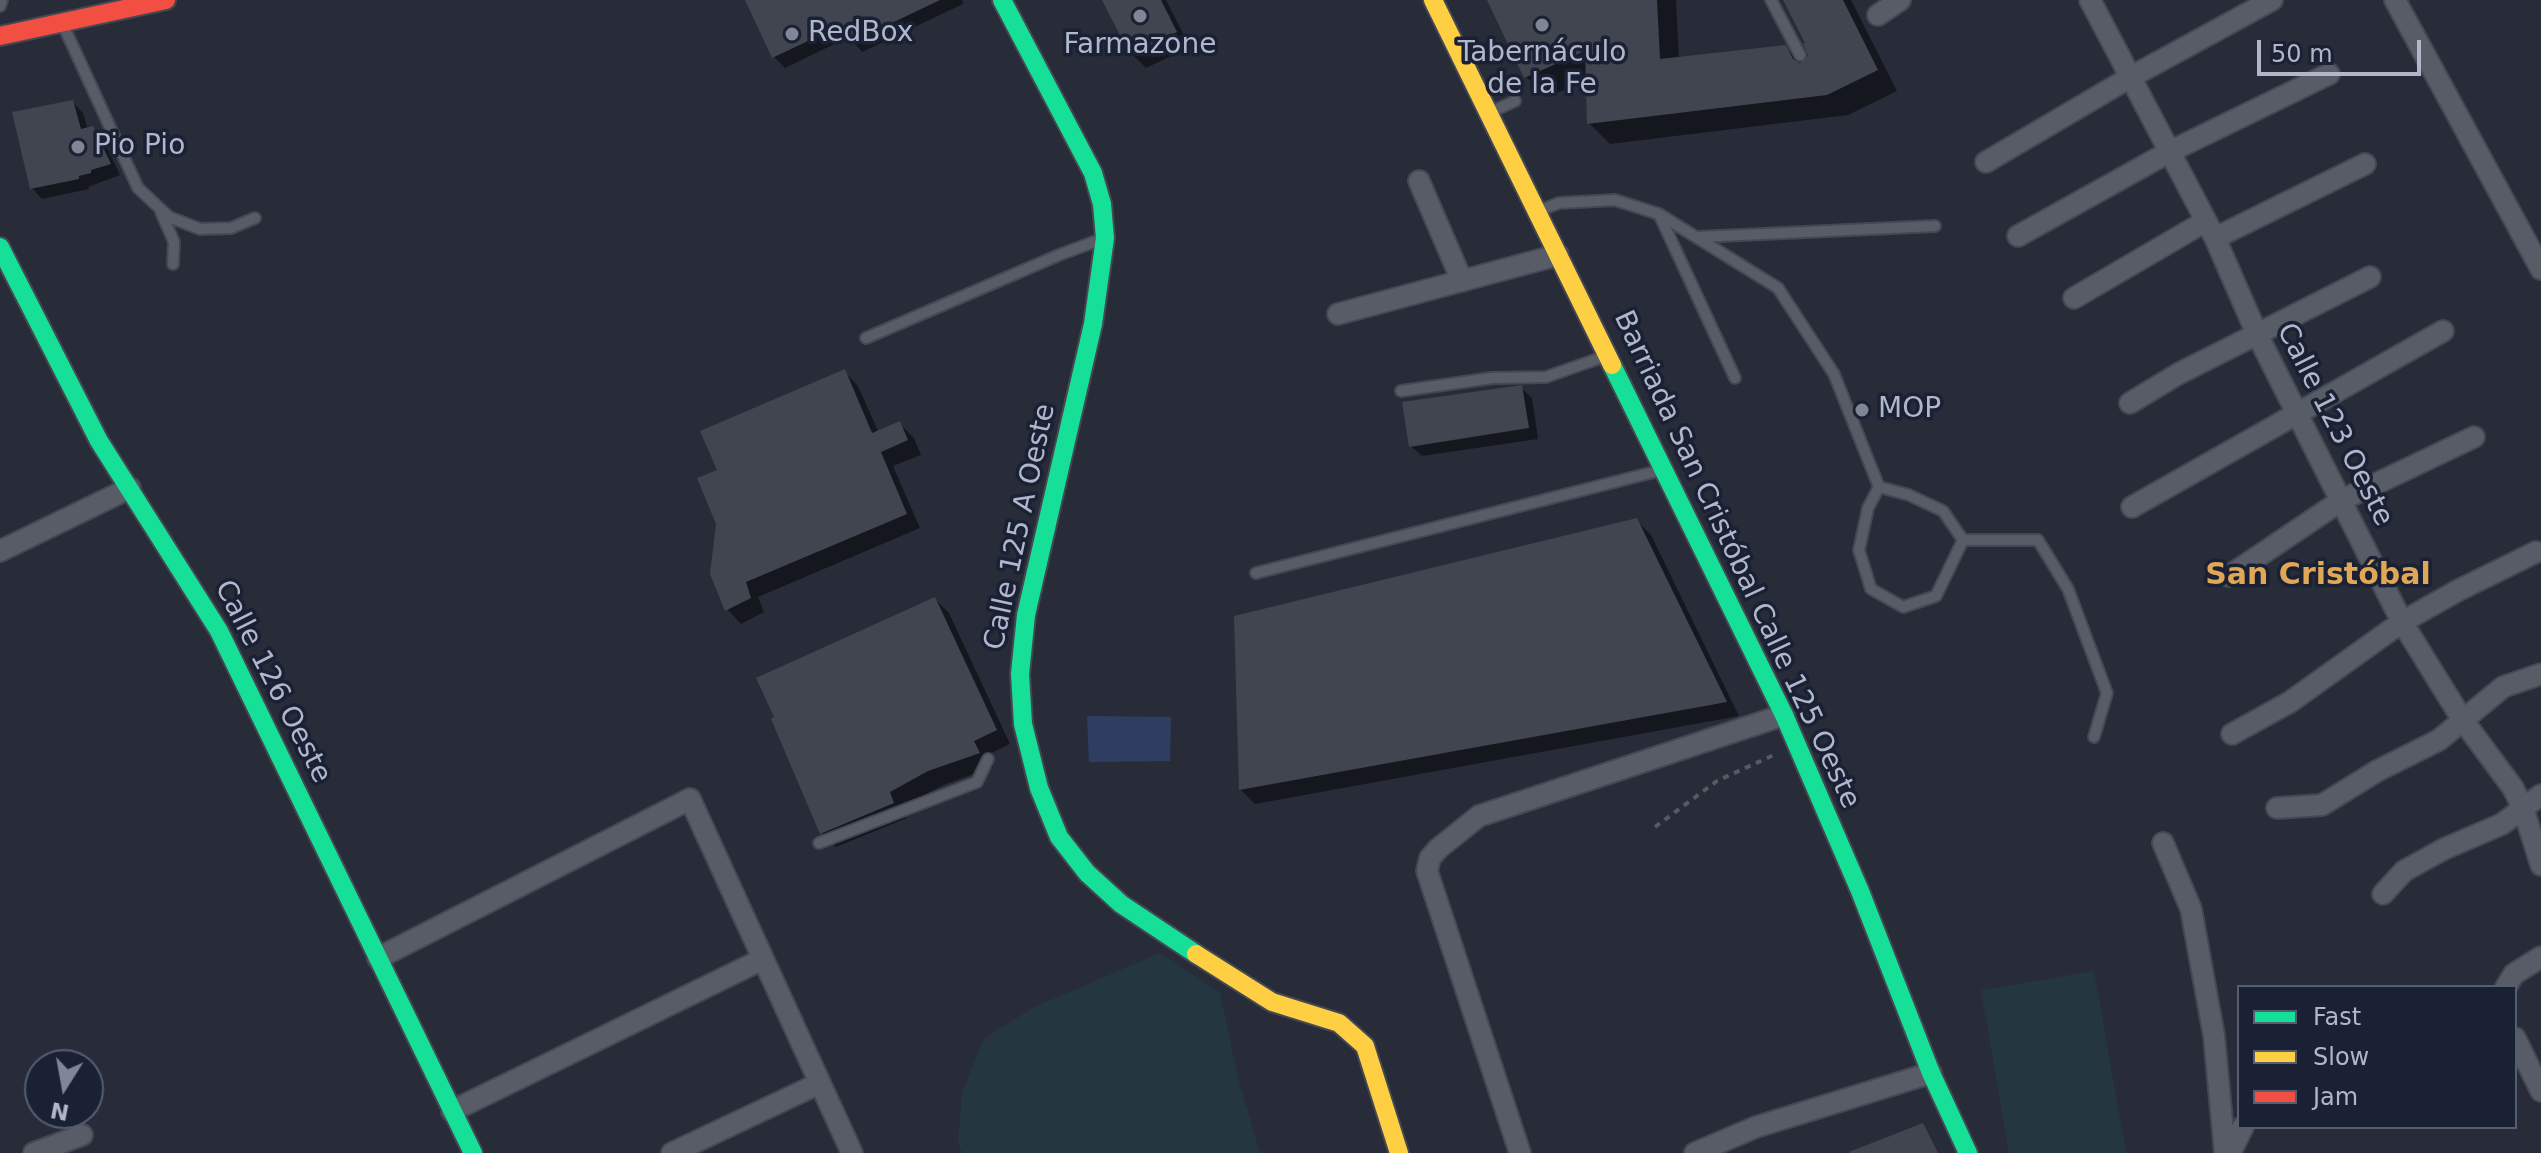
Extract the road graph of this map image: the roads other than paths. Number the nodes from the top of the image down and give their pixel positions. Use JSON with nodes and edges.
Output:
{"nodes":[{"id":1,"x":2,"y":0,"type":"edge"},
{"id":2,"x":1002,"y":0,"type":"edge"},
{"id":3,"x":1433,"y":0,"type":"edge"},
{"id":4,"x":1771,"y":0,"type":"edge"},
{"id":5,"x":1900,"y":0,"type":"edge"},
{"id":6,"x":2090,"y":0,"type":"edge"},
{"id":7,"x":2272,"y":0,"type":"edge"},
{"id":8,"x":2395,"y":0,"type":"edge"},
{"id":9,"x":157,"y":1,"type":"edge"},
{"id":10,"x":0,"y":6,"type":"edge"},
{"id":11,"x":1878,"y":15,"type":"dead end"},
{"id":12,"x":62,"y":23,"type":"junction"},
{"id":13,"x":0,"y":36,"type":"edge"},
{"id":14,"x":1800,"y":55,"type":"dead end"},
{"id":15,"x":2329,"y":74,"type":"dead end"},
{"id":16,"x":2129,"y":78,"type":"junction"},
{"id":17,"x":1515,"y":101,"type":"dead end"},
{"id":18,"x":1488,"y":113,"type":"junction"},
{"id":19,"x":2169,"y":152,"type":"junction"},
{"id":20,"x":1986,"y":162,"type":"dead end"},
{"id":21,"x":2365,"y":164,"type":"dead end"},
{"id":22,"x":1419,"y":181,"type":"dead end"},
{"id":23,"x":158,"y":207,"type":"junction"},
{"id":24,"x":1537,"y":212,"type":"junction"},
{"id":25,"x":1659,"y":214,"type":"junction"},
{"id":26,"x":255,"y":218,"type":"dead end"},
{"id":27,"x":1935,"y":226,"type":"dead end"},
{"id":28,"x":2210,"y":230,"type":"junction"},
{"id":29,"x":2018,"y":236,"type":"dead end"},
{"id":30,"x":1696,"y":237,"type":"junction"},
{"id":31,"x":1105,"y":238,"type":"junction"},
{"id":32,"x":0,"y":247,"type":"edge"},
{"id":33,"x":1558,"y":255,"type":"junction"},
{"id":34,"x":173,"y":264,"type":"dead end"},
{"id":35,"x":2541,"y":269,"type":"edge"},
{"id":36,"x":2370,"y":277,"type":"dead end"},
{"id":37,"x":1462,"y":281,"type":"junction"},
{"id":38,"x":2074,"y":298,"type":"dead end"},
{"id":39,"x":1338,"y":314,"type":"dead end"},
{"id":40,"x":2443,"y":331,"type":"dead end"},
{"id":41,"x":2257,"y":334,"type":"junction"},
{"id":42,"x":866,"y":338,"type":"dead end"},
{"id":43,"x":1608,"y":355,"type":"junction"},
{"id":44,"x":1735,"y":378,"type":"dead end"},
{"id":45,"x":1401,"y":391,"type":"dead end"},
{"id":46,"x":2130,"y":403,"type":"dead end"},
{"id":47,"x":2297,"y":413,"type":"junction"},
{"id":48,"x":2474,"y":437,"type":"dead end"},
{"id":49,"x":1664,"y":470,"type":"junction"},
{"id":50,"x":1879,"y":487,"type":"junction"},
{"id":51,"x":130,"y":488,"type":"junction"},
{"id":52,"x":2342,"y":500,"type":"junction"},
{"id":53,"x":2132,"y":507,"type":"dead end"},
{"id":54,"x":1963,"y":540,"type":"junction"},
{"id":55,"x":0,"y":551,"type":"edge"},
{"id":56,"x":2536,"y":552,"type":"dead end"},
{"id":57,"x":1256,"y":573,"type":"dead end"},
{"id":58,"x":2229,"y":576,"type":"dead end"},
{"id":59,"x":2402,"y":622,"type":"junction"},
{"id":60,"x":2541,"y":674,"type":"edge"},
{"id":61,"x":1784,"y":715,"type":"junction"},
{"id":62,"x":2462,"y":719,"type":"junction"},
{"id":63,"x":2232,"y":734,"type":"dead end"},
{"id":64,"x":2094,"y":737,"type":"dead end"},
{"id":65,"x":988,"y":759,"type":"dead end"},
{"id":66,"x":2541,"y":795,"type":"edge"},
{"id":67,"x":2277,"y":808,"type":"dead end"},
{"id":68,"x":2523,"y":808,"type":"junction"},
{"id":69,"x":819,"y":843,"type":"dead end"},
{"id":70,"x":2163,"y":843,"type":"dead end"},
{"id":71,"x":2541,"y":865,"type":"edge"},
{"id":72,"x":2383,"y":894,"type":"dead end"},
{"id":73,"x":2541,"y":957,"type":"edge"},
{"id":74,"x":378,"y":958,"type":"junction"},
{"id":75,"x":763,"y":959,"type":"junction"},
{"id":76,"x":2507,"y":985,"type":"edge"},
{"id":77,"x":2517,"y":1042,"type":"edge"},
{"id":78,"x":1931,"y":1073,"type":"junction"},
{"id":79,"x":820,"y":1083,"type":"junction"},
{"id":80,"x":2541,"y":1091,"type":"edge"},
{"id":81,"x":452,"y":1111,"type":"junction"},
{"id":82,"x":2242,"y":1129,"type":"edge"},
{"id":83,"x":82,"y":1135,"type":"dead end"},
{"id":84,"x":34,"y":1153,"type":"edge"},
{"id":85,"x":473,"y":1153,"type":"edge"},
{"id":86,"x":672,"y":1153,"type":"edge"},
{"id":87,"x":852,"y":1153,"type":"edge"},
{"id":88,"x":1399,"y":1153,"type":"edge"},
{"id":89,"x":1520,"y":1153,"type":"edge"},
{"id":90,"x":1695,"y":1153,"type":"edge"},
{"id":91,"x":1968,"y":1153,"type":"edge"},
{"id":92,"x":2228,"y":1153,"type":"edge"}],
"edges":[{"from":1,"to":10,"type":"lane"},
{"from":2,"to":31,"type":"street","name":"Calle 125 A Oeste"},
{"from":3,"to":18,"type":"street","name":"Barriada San Cristóbal Calle 125 Oeste"},
{"from":4,"to":14,"type":"lane"},
{"from":5,"to":11,"type":"street"},
{"from":6,"to":16,"type":"street","name":"Calle 123 Oeste"},
{"from":7,"to":16,"type":"street"},
{"from":8,"to":35,"type":"street"},
{"from":9,"to":12,"type":"street"},
{"from":12,"to":13,"type":"street"},
{"from":12,"to":23,"type":"lane"},
{"from":15,"to":19,"type":"street"},
{"from":16,"to":19,"type":"street","name":"Calle 123 Oeste"},
{"from":16,"to":20,"type":"street"},
{"from":17,"to":18,"type":"lane"},
{"from":18,"to":24,"type":"street","name":"Barriada San Cristóbal Calle 125 Oeste"},
{"from":19,"to":28,"type":"street","name":"Calle 123 Oeste"},
{"from":19,"to":29,"type":"street"},
{"from":21,"to":28,"type":"street"},
{"from":22,"to":37,"type":"street"},
{"from":23,"to":26,"type":"lane"},
{"from":23,"to":34,"type":"lane"},
{"from":24,"to":25,"type":"lane"},
{"from":24,"to":33,"type":"street","name":"Barriada San Cristóbal Calle 125 Oeste"},
{"from":25,"to":30,"type":"lane"},
{"from":25,"to":44,"type":"lane"},
{"from":27,"to":30,"type":"lane"},
{"from":28,"to":38,"type":"street"},
{"from":28,"to":41,"type":"street","name":"Calle 123 Oeste"},
{"from":30,"to":50,"type":"lane"},
{"from":31,"to":42,"type":"lane"},
{"from":31,"to":88,"type":"street","name":"Calle 125 A Oeste"},
{"from":32,"to":51,"type":"street","name":"Calle 126 Oeste"},
{"from":33,"to":37,"type":"street"},
{"from":33,"to":43,"type":"street","name":"Barriada San Cristóbal Calle 125 Oeste"},
{"from":36,"to":41,"type":"street"},
{"from":37,"to":39,"type":"street"},
{"from":40,"to":47,"type":"street"},
{"from":41,"to":46,"type":"street"},
{"from":41,"to":47,"type":"street","name":"Calle 123 Oeste"},
{"from":43,"to":45,"type":"lane"},
{"from":43,"to":49,"type":"street","name":"Barriada San Cristóbal Calle 125 Oeste"},
{"from":47,"to":52,"type":"street","name":"Calle 123 Oeste"},
{"from":47,"to":53,"type":"street"},
{"from":48,"to":52,"type":"street"},
{"from":49,"to":57,"type":"lane"},
{"from":49,"to":61,"type":"street","name":"Barriada San Cristóbal Calle 125 Oeste"},
{"from":50,"to":54,"type":"lane"},
{"from":50,"to":54,"type":"lane"},
{"from":51,"to":55,"type":"street"},
{"from":51,"to":74,"type":"street","name":"Calle 126 Oeste"},
{"from":52,"to":58,"type":"street"},
{"from":52,"to":59,"type":"street","name":"Calle 123 Oeste"},
{"from":54,"to":64,"type":"lane"},
{"from":56,"to":59,"type":"street"},
{"from":59,"to":62,"type":"street","name":"Calle 123 Oeste"},
{"from":59,"to":63,"type":"street"},
{"from":60,"to":62,"type":"street"},
{"from":61,"to":78,"type":"street","name":"Barriada San Cristóbal Calle 125 Oeste"},
{"from":61,"to":89,"type":"street"},
{"from":62,"to":67,"type":"street"},
{"from":62,"to":68,"type":"street","name":"Calle 123 Oeste"},
{"from":65,"to":69,"type":"lane"},
{"from":66,"to":68,"type":"street"},
{"from":68,"to":71,"type":"street","name":"Calle 123 Oeste"},
{"from":68,"to":72,"type":"street"},
{"from":70,"to":92,"type":"street"},
{"from":73,"to":76,"type":"street"},
{"from":74,"to":75,"type":"street"},
{"from":74,"to":81,"type":"street","name":"Calle 126 Oeste"},
{"from":75,"to":79,"type":"street"},
{"from":75,"to":81,"type":"street"},
{"from":77,"to":80,"type":"street"},
{"from":78,"to":90,"type":"street"},
{"from":78,"to":91,"type":"street","name":"Barriada San Cristóbal Calle 125 Oeste"},
{"from":79,"to":86,"type":"street"},
{"from":79,"to":87,"type":"street"},
{"from":81,"to":85,"type":"street","name":"Calle 126 Oeste"},
{"from":82,"to":92,"type":"street"},
{"from":83,"to":84,"type":"street"}]}
